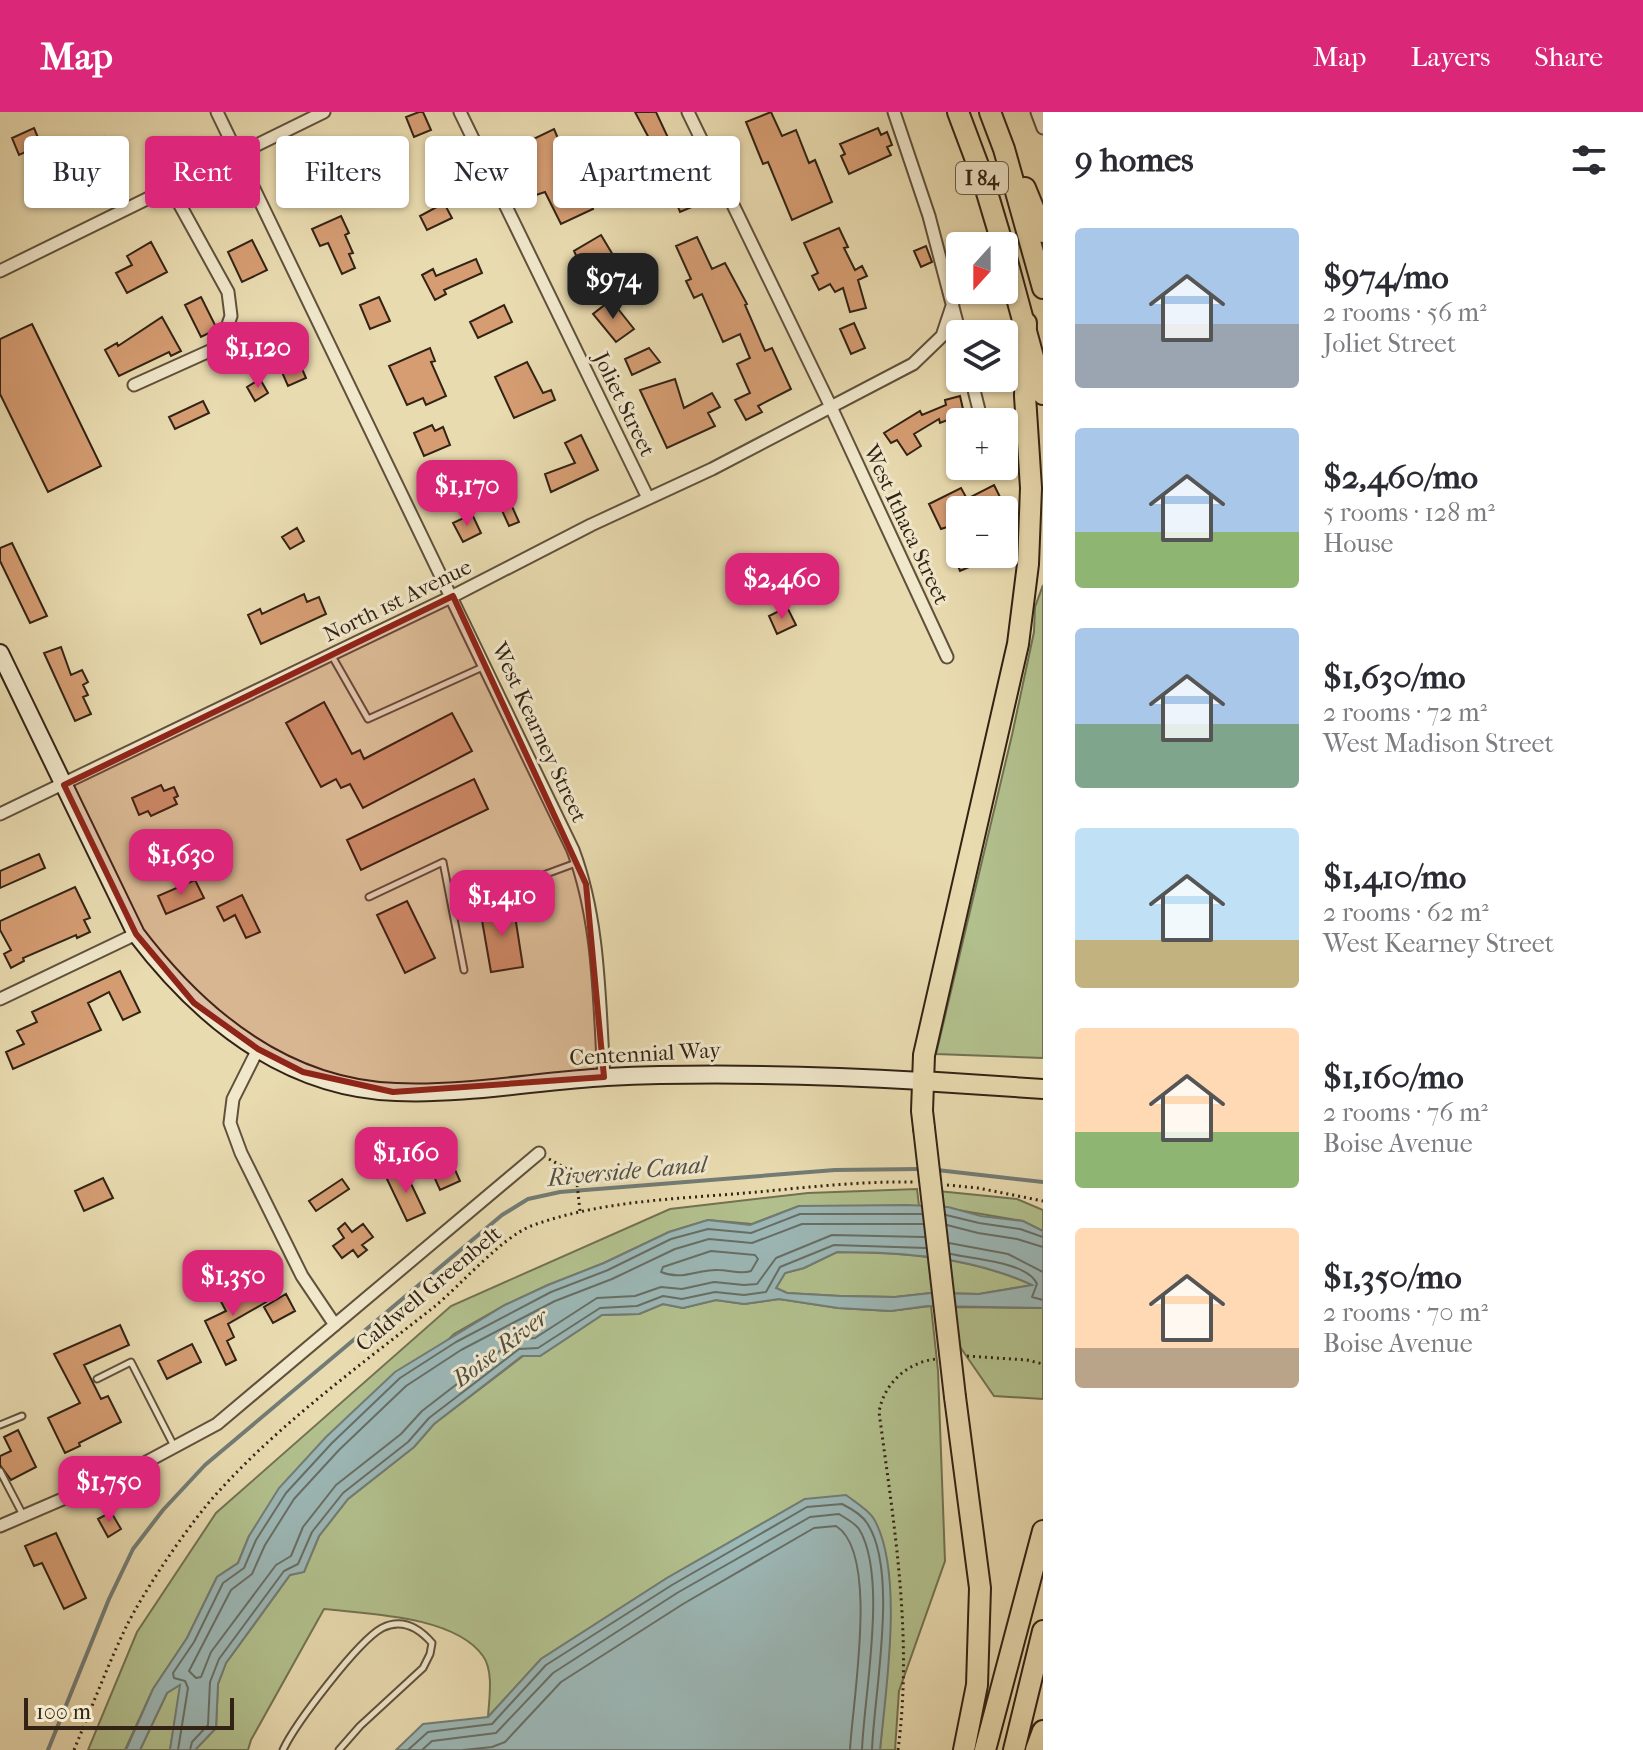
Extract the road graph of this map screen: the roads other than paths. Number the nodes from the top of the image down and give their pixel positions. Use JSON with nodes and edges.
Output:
{"nodes":[{"id":1,"x":217,"y":112,"type":"edge"},
{"id":2,"x":324,"y":112,"type":"edge"},
{"id":3,"x":460,"y":112,"type":"edge"},
{"id":4,"x":688,"y":112,"type":"edge"},
{"id":5,"x":894,"y":112,"type":"edge"},
{"id":6,"x":958,"y":112,"type":"edge"},
{"id":7,"x":990,"y":112,"type":"edge"},
{"id":8,"x":1037,"y":112,"type":"edge"},
{"id":9,"x":1043,"y":128,"type":"edge"},
{"id":10,"x":228,"y":136,"type":"edge"},
{"id":11,"x":260,"y":143,"type":"edge"},
{"id":12,"x":1004,"y":149,"type":"junction"},
{"id":13,"x":145,"y":199,"type":"edge"},
{"id":14,"x":260,"y":201,"type":"edge"},
{"id":15,"x":182,"y":208,"type":"edge"},
{"id":16,"x":998,"y":232,"type":"edge"},
{"id":17,"x":1043,"y":232,"type":"edge"},
{"id":18,"x":0,"y":271,"type":"edge"},
{"id":19,"x":946,"y":278,"type":"edge"},
{"id":20,"x":1043,"y":288,"type":"edge"},
{"id":21,"x":1018,"y":297,"type":"edge"},
{"id":22,"x":953,"y":304,"type":"edge"},
{"id":23,"x":1026,"y":323,"type":"junction"},
{"id":24,"x":134,"y":385,"type":"dead end"},
{"id":25,"x":1043,"y":394,"type":"edge"},
{"id":26,"x":831,"y":407,"type":"junction"},
{"id":27,"x":648,"y":498,"type":"junction"},
{"id":28,"x":453,"y":596,"type":"junction"},
{"id":29,"x":0,"y":653,"type":"edge"},
{"id":30,"x":332,"y":655,"type":"junction"},
{"id":31,"x":947,"y":657,"type":"dead end"},
{"id":32,"x":486,"y":666,"type":"junction"},
{"id":33,"x":64,"y":785,"type":"junction"},
{"id":34,"x":0,"y":814,"type":"edge"},
{"id":35,"x":578,"y":862,"type":"junction"},
{"id":36,"x":369,"y":897,"type":"dead end"},
{"id":37,"x":450,"y":898,"type":"junction"},
{"id":38,"x":136,"y":934,"type":"junction"},
{"id":39,"x":464,"y":970,"type":"dead end"},
{"id":40,"x":0,"y":999,"type":"edge"},
{"id":41,"x":258,"y":1049,"type":"junction"},
{"id":42,"x":604,"y":1077,"type":"junction"},
{"id":43,"x":922,"y":1081,"type":"junction"},
{"id":44,"x":1042,"y":1088,"type":"edge"},
{"id":45,"x":539,"y":1153,"type":"road end"},
{"id":46,"x":335,"y":1325,"type":"junction"},
{"id":47,"x":97,"y":1379,"type":"dead end"},
{"id":48,"x":22,"y":1416,"type":"dead end"},
{"id":49,"x":0,"y":1425,"type":"edge"},
{"id":50,"x":176,"y":1449,"type":"junction"},
{"id":51,"x":0,"y":1471,"type":"edge"},
{"id":52,"x":23,"y":1515,"type":"junction"},
{"id":53,"x":0,"y":1526,"type":"edge"},
{"id":54,"x":1043,"y":1531,"type":"edge"},
{"id":55,"x":1043,"y":1631,"type":"edge"},
{"id":56,"x":1043,"y":1731,"type":"edge"},
{"id":57,"x":283,"y":1750,"type":"edge"},
{"id":58,"x":339,"y":1750,"type":"edge"},
{"id":59,"x":964,"y":1750,"type":"edge"},
{"id":60,"x":985,"y":1750,"type":"edge"},
{"id":61,"x":1014,"y":1750,"type":"edge"},
{"id":62,"x":1036,"y":1750,"type":"edge"}],
"edges":[{"from":1,"to":10,"type":"street","name":"West Kearney Street"},
{"from":2,"to":11,"type":"street"},
{"from":3,"to":27,"type":"street","name":"Joliet Street"},
{"from":4,"to":26,"type":"street","name":"West Ithaca Street"},
{"from":5,"to":19,"type":"street"},
{"from":6,"to":16,"type":"highway","number":"I 84"},
{"from":7,"to":12,"type":"highway","number":"I 84"},
{"from":8,"to":9,"type":"street"},
{"from":12,"to":17,"type":"highway"},
{"from":12,"to":20,"type":"highway","number":"I 84"},
{"from":13,"to":18,"type":"street"},
{"from":14,"to":28,"type":"street","name":"West Kearney Street"},
{"from":15,"to":24,"type":"street"},
{"from":21,"to":23,"type":"highway","number":"I 84"},
{"from":22,"to":26,"type":"street","name":"North 1st Avenue"},
{"from":23,"to":25,"type":"highway","number":"I 84"},
{"from":23,"to":43,"type":"highway"},
{"from":26,"to":27,"type":"street","name":"North 1st Avenue"},
{"from":26,"to":31,"type":"street","name":"West Ithaca Street"},
{"from":27,"to":28,"type":"street","name":"North 1st Avenue"},
{"from":28,"to":30,"type":"street","name":"North 1st Avenue"},
{"from":28,"to":32,"type":"street","name":"West Kearney Street"},
{"from":29,"to":33,"type":"main road","name":"Centennial Way"},
{"from":30,"to":32,"type":"lane"},
{"from":30,"to":33,"type":"street","name":"North 1st Avenue"},
{"from":32,"to":35,"type":"street","name":"West Kearney Street"},
{"from":33,"to":34,"type":"street","name":"North 1st Avenue"},
{"from":33,"to":38,"type":"main road","name":"Centennial Way"},
{"from":35,"to":37,"type":"lane"},
{"from":35,"to":42,"type":"street","name":"West Kearney Street"},
{"from":36,"to":37,"type":"lane"},
{"from":37,"to":39,"type":"lane"},
{"from":38,"to":40,"type":"street"},
{"from":38,"to":41,"type":"main road","name":"Centennial Way"},
{"from":41,"to":42,"type":"main road","name":"Centennial Way"},
{"from":41,"to":46,"type":"street"},
{"from":42,"to":43,"type":"main road","name":"Centennial Way"},
{"from":43,"to":44,"type":"main road","name":"Centennial Way"},
{"from":43,"to":59,"type":"highway","bridge":true},
{"from":45,"to":46,"type":"street"},
{"from":46,"to":50,"type":"street"},
{"from":47,"to":50,"type":"lane"},
{"from":48,"to":49,"type":"lane"},
{"from":50,"to":52,"type":"street"},
{"from":51,"to":52,"type":"lane"},
{"from":52,"to":53,"type":"street"},
{"from":54,"to":60,"type":"highway"},
{"from":55,"to":61,"type":"highway"},
{"from":56,"to":62,"type":"highway"},
{"from":57,"to":58,"type":"lane"}]}
